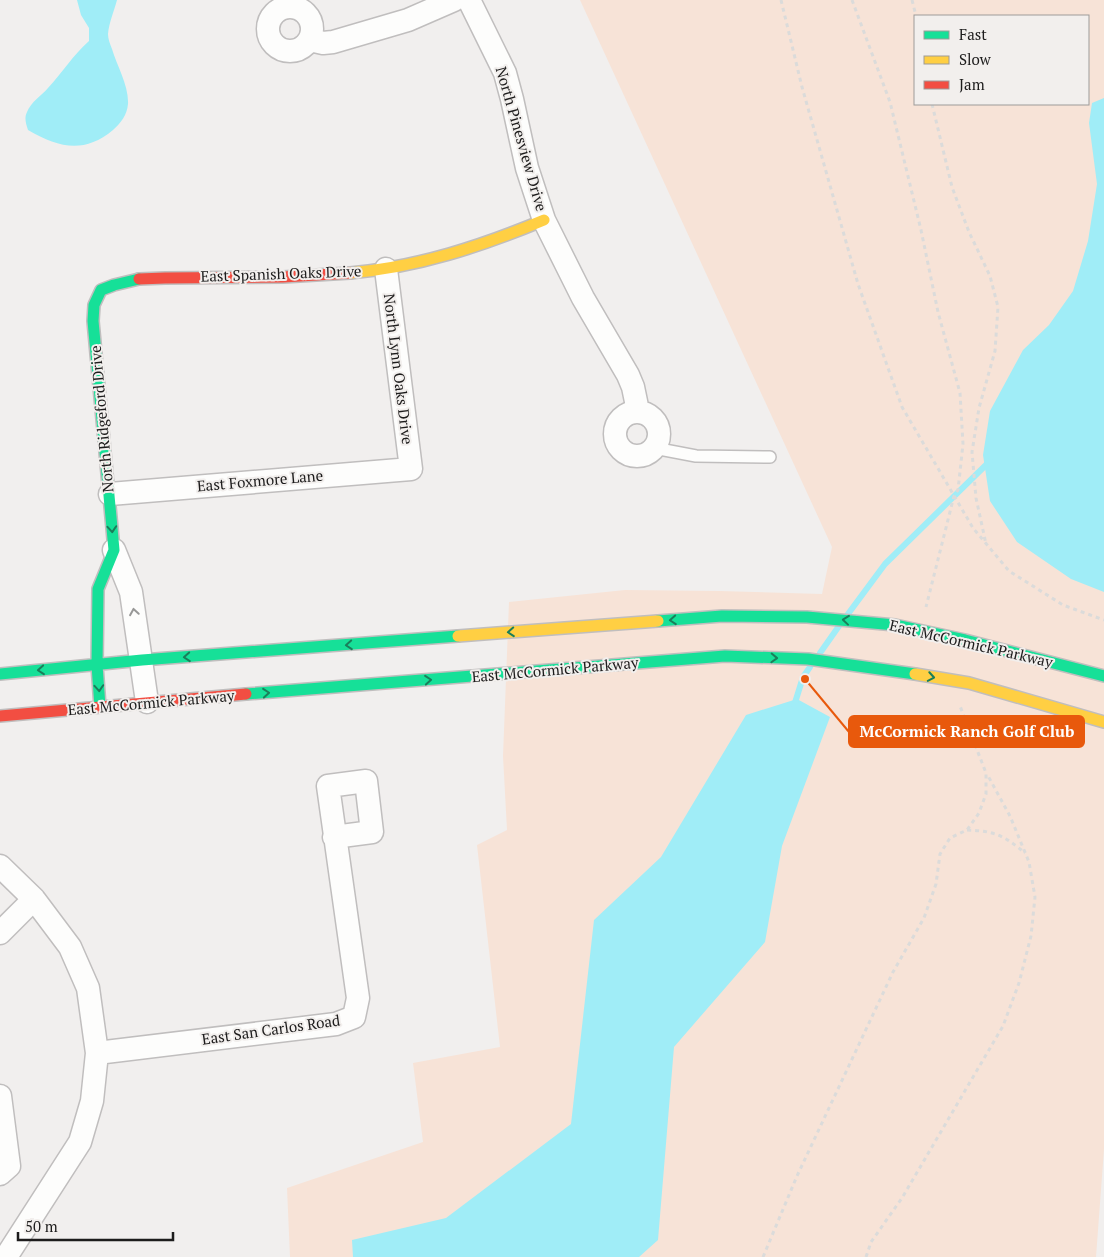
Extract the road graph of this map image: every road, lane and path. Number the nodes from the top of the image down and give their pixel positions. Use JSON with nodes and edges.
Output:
{"nodes":[{"id":1,"x":454,"y":0,"type":"edge"},
{"id":2,"x":470,"y":0,"type":"edge"},
{"id":3,"x":781,"y":0,"type":"edge"},
{"id":4,"x":852,"y":0,"type":"edge"},
{"id":5,"x":912,"y":0,"type":"edge"},
{"id":6,"x":916,"y":15,"type":"edge"},
{"id":7,"x":310,"y":40,"type":"dead end"},
{"id":8,"x":932,"y":105,"type":"edge"},
{"id":9,"x":544,"y":220,"type":"junction"},
{"id":10,"x":386,"y":269,"type":"junction"},
{"id":11,"x":101,"y":290,"type":"joint"},
{"id":12,"x":638,"y":411,"type":"junction"},
{"id":13,"x":654,"y":448,"type":"junction"},
{"id":14,"x":770,"y":457,"type":"dead end"},
{"id":15,"x":410,"y":468,"type":"joint"},
{"id":16,"x":110,"y":494,"type":"junction"},
{"id":17,"x":954,"y":496,"type":"junction"},
{"id":18,"x":986,"y":544,"type":"junction"},
{"id":19,"x":114,"y":550,"type":"junction"},
{"id":20,"x":924,"y":613,"type":"dead end"},
{"id":21,"x":1104,"y":620,"type":"edge"},
{"id":22,"x":142,"y":660,"type":"junction"},
{"id":23,"x":97,"y":665,"type":"junction"},
{"id":24,"x":0,"y":674,"type":"edge"},
{"id":25,"x":1104,"y":676,"type":"edge"},
{"id":26,"x":147,"y":702,"type":"junction"},
{"id":27,"x":960,"y":703,"type":"dead end"},
{"id":28,"x":100,"y":707,"type":"junction"},
{"id":29,"x":0,"y":716,"type":"edge"},
{"id":30,"x":1104,"y":722,"type":"edge"},
{"id":31,"x":986,"y":773,"type":"junction"},
{"id":32,"x":967,"y":830,"type":"junction"},
{"id":33,"x":334,"y":837,"type":"dead end"},
{"id":34,"x":1026,"y":853,"type":"junction"},
{"id":35,"x":0,"y":866,"type":"edge"},
{"id":36,"x":34,"y":899,"type":"junction"},
{"id":37,"x":0,"y":933,"type":"edge"},
{"id":38,"x":96,"y":1053,"type":"junction"},
{"id":39,"x":0,"y":1096,"type":"edge"},
{"id":40,"x":0,"y":1174,"type":"edge"},
{"id":41,"x":6,"y":1257,"type":"edge"},
{"id":42,"x":763,"y":1257,"type":"edge"},
{"id":43,"x":866,"y":1257,"type":"edge"}],
"edges":[{"from":1,"to":7,"type":"street"},
{"from":2,"to":9,"type":"street","name":"North Pinesview Drive"},
{"from":3,"to":17,"type":"path"},
{"from":4,"to":17,"type":"path"},
{"from":5,"to":6,"type":"path"},
{"from":8,"to":18,"type":"path"},
{"from":9,"to":10,"type":"main road","name":"East Spanish Oaks Drive"},
{"from":9,"to":12,"type":"street","name":"North Pinesview Drive"},
{"from":10,"to":11,"type":"main road","name":"East Spanish Oaks Drive"},
{"from":10,"to":15,"type":"street","name":"North Lynn Oaks Drive"},
{"from":11,"to":16,"type":"main road","name":"North Ridgeford Drive"},
{"from":12,"to":13,"type":"street"},
{"from":12,"to":13,"type":"street"},
{"from":13,"to":14,"type":"lane"},
{"from":15,"to":16,"type":"street","name":"East Foxmore Lane"},
{"from":16,"to":19,"type":"main road","name":"North Ridgeford Drive","one_way":true},
{"from":17,"to":18,"type":"path"},
{"from":17,"to":20,"type":"path"},
{"from":18,"to":21,"type":"path"},
{"from":22,"to":19,"type":"street","name":"North Ridgeford Drive","one_way":true},
{"from":19,"to":23,"type":"main road","name":"North Ridgeford Drive"},
{"from":22,"to":23,"type":"main road","name":"East McCormick Parkway"},
{"from":25,"to":22,"type":"main road","name":"East McCormick Parkway","one_way":true},
{"from":22,"to":26,"type":"street","name":"North Ridgeford Drive"},
{"from":23,"to":24,"type":"main road","name":"East McCormick Parkway","one_way":true},
{"from":23,"to":28,"type":"main road","name":"North Ridgeford Drive","one_way":true},
{"from":26,"to":28,"type":"main road","name":"East McCormick Parkway"},
{"from":26,"to":30,"type":"main road","name":"East McCormick Parkway","one_way":true},
{"from":27,"to":31,"type":"path"},
{"from":28,"to":29,"type":"main road","name":"East McCormick Parkway"},
{"from":31,"to":32,"type":"path"},
{"from":31,"to":34,"type":"path"},
{"from":32,"to":34,"type":"path"},
{"from":32,"to":42,"type":"path"},
{"from":33,"to":38,"type":"street","name":"East San Carlos Road"},
{"from":34,"to":43,"type":"path"},
{"from":35,"to":36,"type":"street"},
{"from":36,"to":37,"type":"street"},
{"from":36,"to":38,"type":"street"},
{"from":38,"to":41,"type":"street"},
{"from":39,"to":40,"type":"street"}]}
